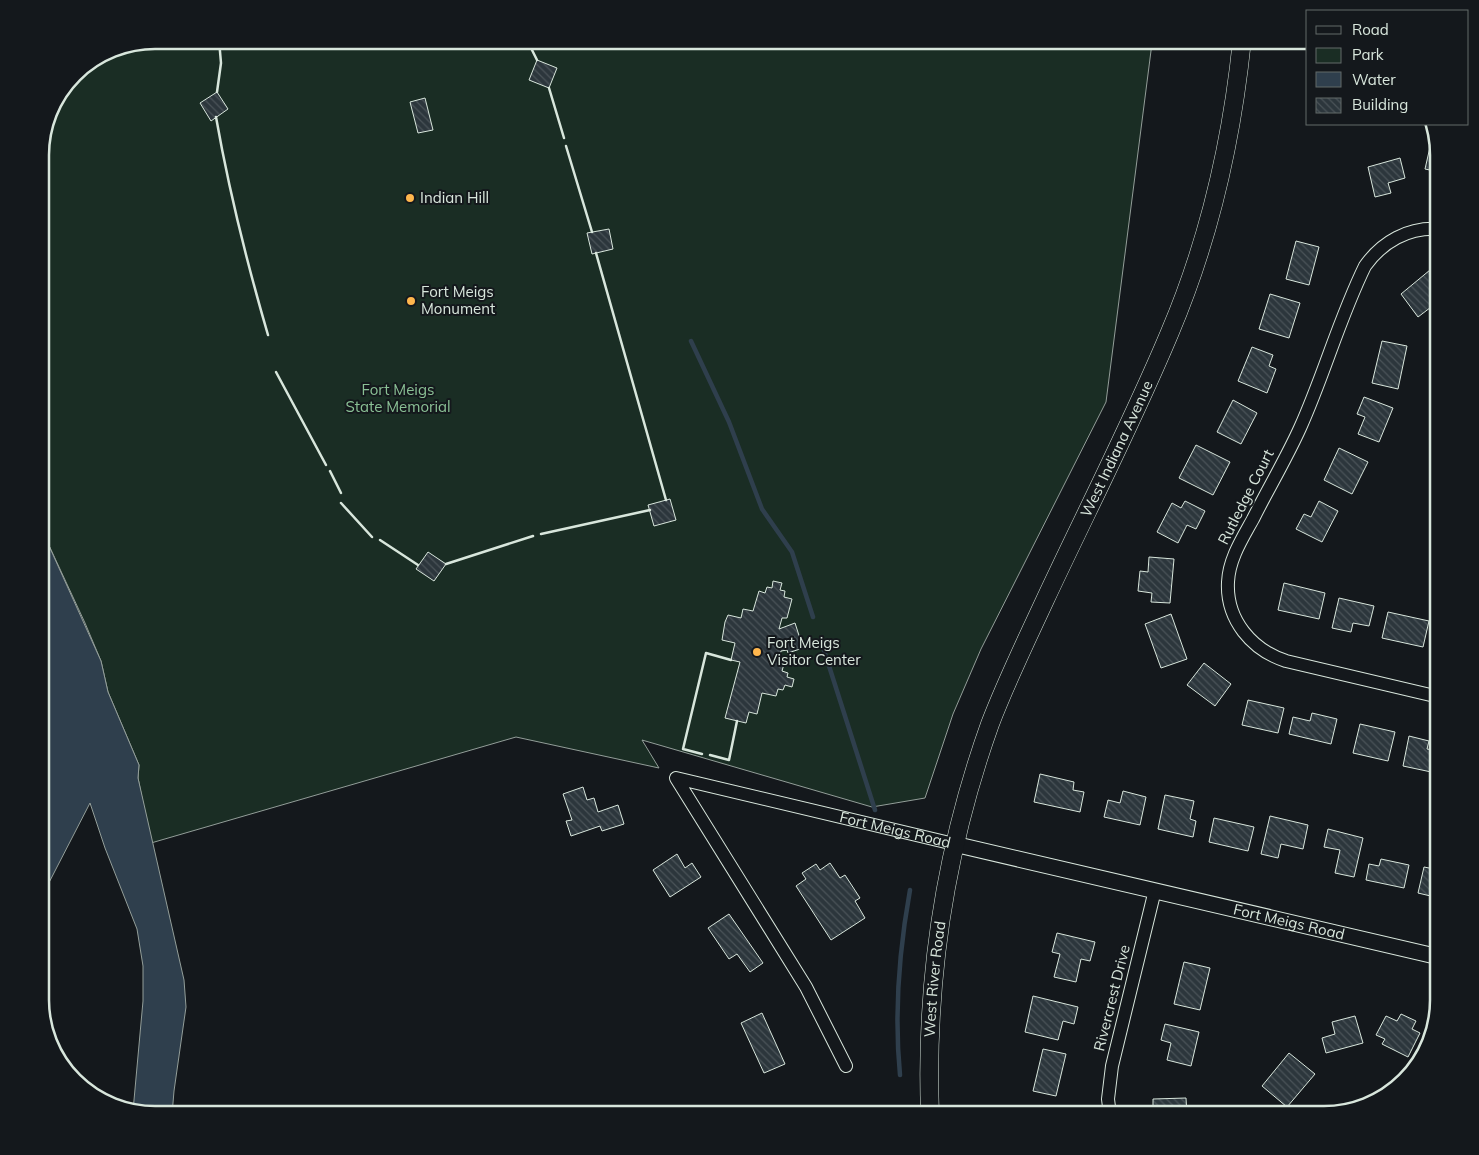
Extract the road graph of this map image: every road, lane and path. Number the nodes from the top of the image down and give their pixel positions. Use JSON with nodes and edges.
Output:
{"nodes":[{"id":1,"x":1241,"y":49,"type":"edge"},
{"id":2,"x":1430,"y":230,"type":"edge"},
{"id":3,"x":1430,"y":695,"type":"edge"},
{"id":4,"x":954,"y":844,"type":"junction"},
{"id":5,"x":1155,"y":890,"type":"junction"},
{"id":6,"x":1430,"y":955,"type":"edge"},
{"id":7,"x":846,"y":1066,"type":"dead end"},
{"id":8,"x":930,"y":1106,"type":"edge"},
{"id":9,"x":1109,"y":1106,"type":"edge"}],
"edges":[{"from":1,"to":4,"type":"main road","name":"West Indiana Avenue"},
{"from":2,"to":3,"type":"street","name":"Rutledge Court"},
{"from":4,"to":5,"type":"street","name":"Fort Meigs Road"},
{"from":4,"to":7,"type":"street","name":"Fort Meigs Road"},
{"from":4,"to":8,"type":"main road","name":"West River Road"},
{"from":5,"to":6,"type":"street","name":"Fort Meigs Road"},
{"from":5,"to":9,"type":"street","name":"Rivercrest Drive"}]}
